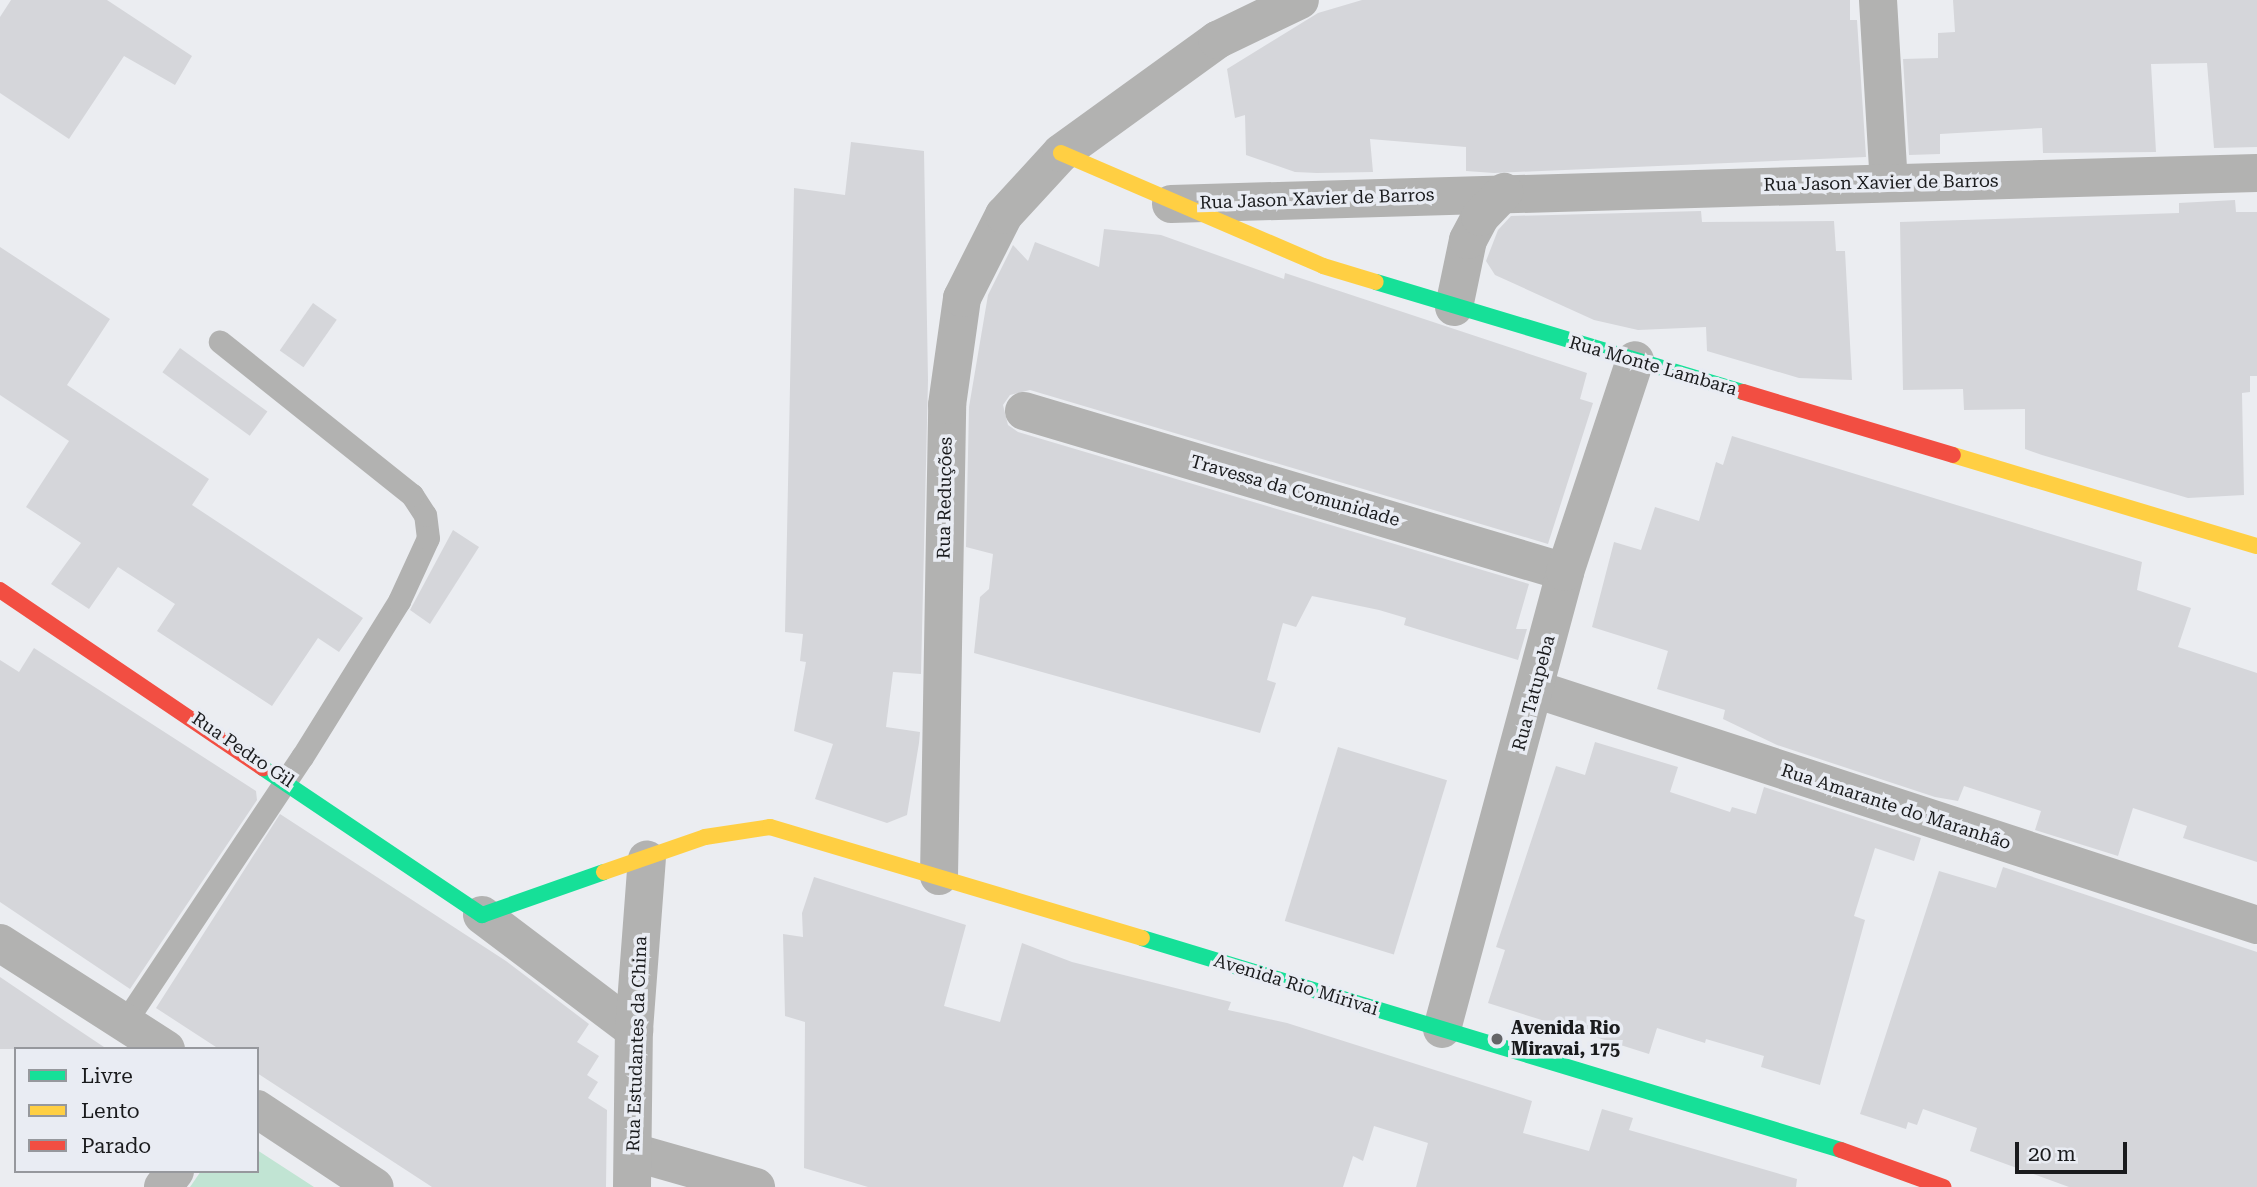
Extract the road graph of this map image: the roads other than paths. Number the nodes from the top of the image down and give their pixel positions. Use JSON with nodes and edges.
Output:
{"nodes":[{"id":1,"x":1300,"y":0,"type":"edge"},
{"id":2,"x":1878,"y":0,"type":"edge"},
{"id":3,"x":1061,"y":153,"type":"junction"},
{"id":4,"x":2257,"y":173,"type":"edge"},
{"id":5,"x":1889,"y":183,"type":"junction"},
{"id":6,"x":1504,"y":192,"type":"junction"},
{"id":7,"x":1171,"y":204,"type":"junction"},
{"id":8,"x":1454,"y":307,"type":"junction"},
{"id":9,"x":220,"y":342,"type":"dead end"},
{"id":10,"x":1635,"y":360,"type":"junction"},
{"id":11,"x":1024,"y":411,"type":"dead end"},
{"id":12,"x":2257,"y":527,"type":"edge"},
{"id":13,"x":2209,"y":529,"type":"junction"},
{"id":14,"x":2257,"y":546,"type":"edge"},
{"id":15,"x":1565,"y":572,"type":"junction"},
{"id":16,"x":0,"y":590,"type":"edge"},
{"id":17,"x":1535,"y":689,"type":"junction"},
{"id":18,"x":288,"y":779,"type":"junction"},
{"id":19,"x":646,"y":859,"type":"junction"},
{"id":20,"x":939,"y":876,"type":"junction"},
{"id":21,"x":482,"y":915,"type":"junction"},
{"id":22,"x":2257,"y":925,"type":"edge"},
{"id":23,"x":0,"y":943,"type":"edge"},
{"id":24,"x":125,"y":1022,"type":"junction"},
{"id":25,"x":1441,"y":1029,"type":"junction"},
{"id":26,"x":634,"y":1030,"type":"junction"},
{"id":27,"x":163,"y":1047,"type":"edge"},
{"id":28,"x":259,"y":1110,"type":"edge"},
{"id":29,"x":633,"y":1170,"type":"edge"},
{"id":30,"x":375,"y":1187,"type":"edge"},
{"id":31,"x":756,"y":1187,"type":"edge"},
{"id":32,"x":1943,"y":1187,"type":"edge"}],
"edges":[{"from":1,"to":3,"type":"street","name":"Rua Reduções"},
{"from":2,"to":5,"type":"street"},
{"from":3,"to":7,"type":"street","name":"Rua Monte Lambara"},
{"from":3,"to":20,"type":"street","name":"Rua Reduções"},
{"from":4,"to":5,"type":"street","name":"Rua Jason Xavier de Barros"},
{"from":5,"to":6,"type":"street","name":"Rua Jason Xavier de Barros"},
{"from":6,"to":7,"type":"street","name":"Rua Jason Xavier de Barros"},
{"from":6,"to":8,"type":"street"},
{"from":7,"to":8,"type":"street","name":"Rua Monte Lambara"},
{"from":8,"to":10,"type":"street","name":"Rua Monte Lambara"},
{"from":9,"to":18,"type":"lane"},
{"from":10,"to":13,"type":"street","name":"Rua Monte Lambara"},
{"from":10,"to":15,"type":"street","name":"Rua Tatupeba"},
{"from":11,"to":15,"type":"street","name":"Travessa da Comunidade"},
{"from":12,"to":13,"type":"street"},
{"from":13,"to":14,"type":"street","name":"Rua Monte Lambara"},
{"from":15,"to":17,"type":"street","name":"Rua Tatupeba"},
{"from":16,"to":18,"type":"street","name":"Rua Pedro Gil"},
{"from":17,"to":22,"type":"street","name":"Rua Amarante do Maranhão"},
{"from":17,"to":25,"type":"street","name":"Rua Tatupeba"},
{"from":18,"to":21,"type":"street","name":"Rua Pedro Gil"},
{"from":18,"to":24,"type":"lane"},
{"from":19,"to":20,"type":"street","name":"Avenida Rio Mirivai"},
{"from":19,"to":21,"type":"street"},
{"from":19,"to":26,"type":"street","name":"Rua Estudantes da China"},
{"from":20,"to":25,"type":"street","name":"Avenida Rio Mirivai"},
{"from":21,"to":26,"type":"street","name":"Rua Pedro Gil"},
{"from":23,"to":24,"type":"street"},
{"from":24,"to":27,"type":"street"},
{"from":25,"to":32,"type":"street","name":"Avenida Rio Mirivai"},
{"from":26,"to":29,"type":"street","name":"Rua Estudantes da China"},
{"from":28,"to":30,"type":"street"},
{"from":29,"to":31,"type":"street"}]}
